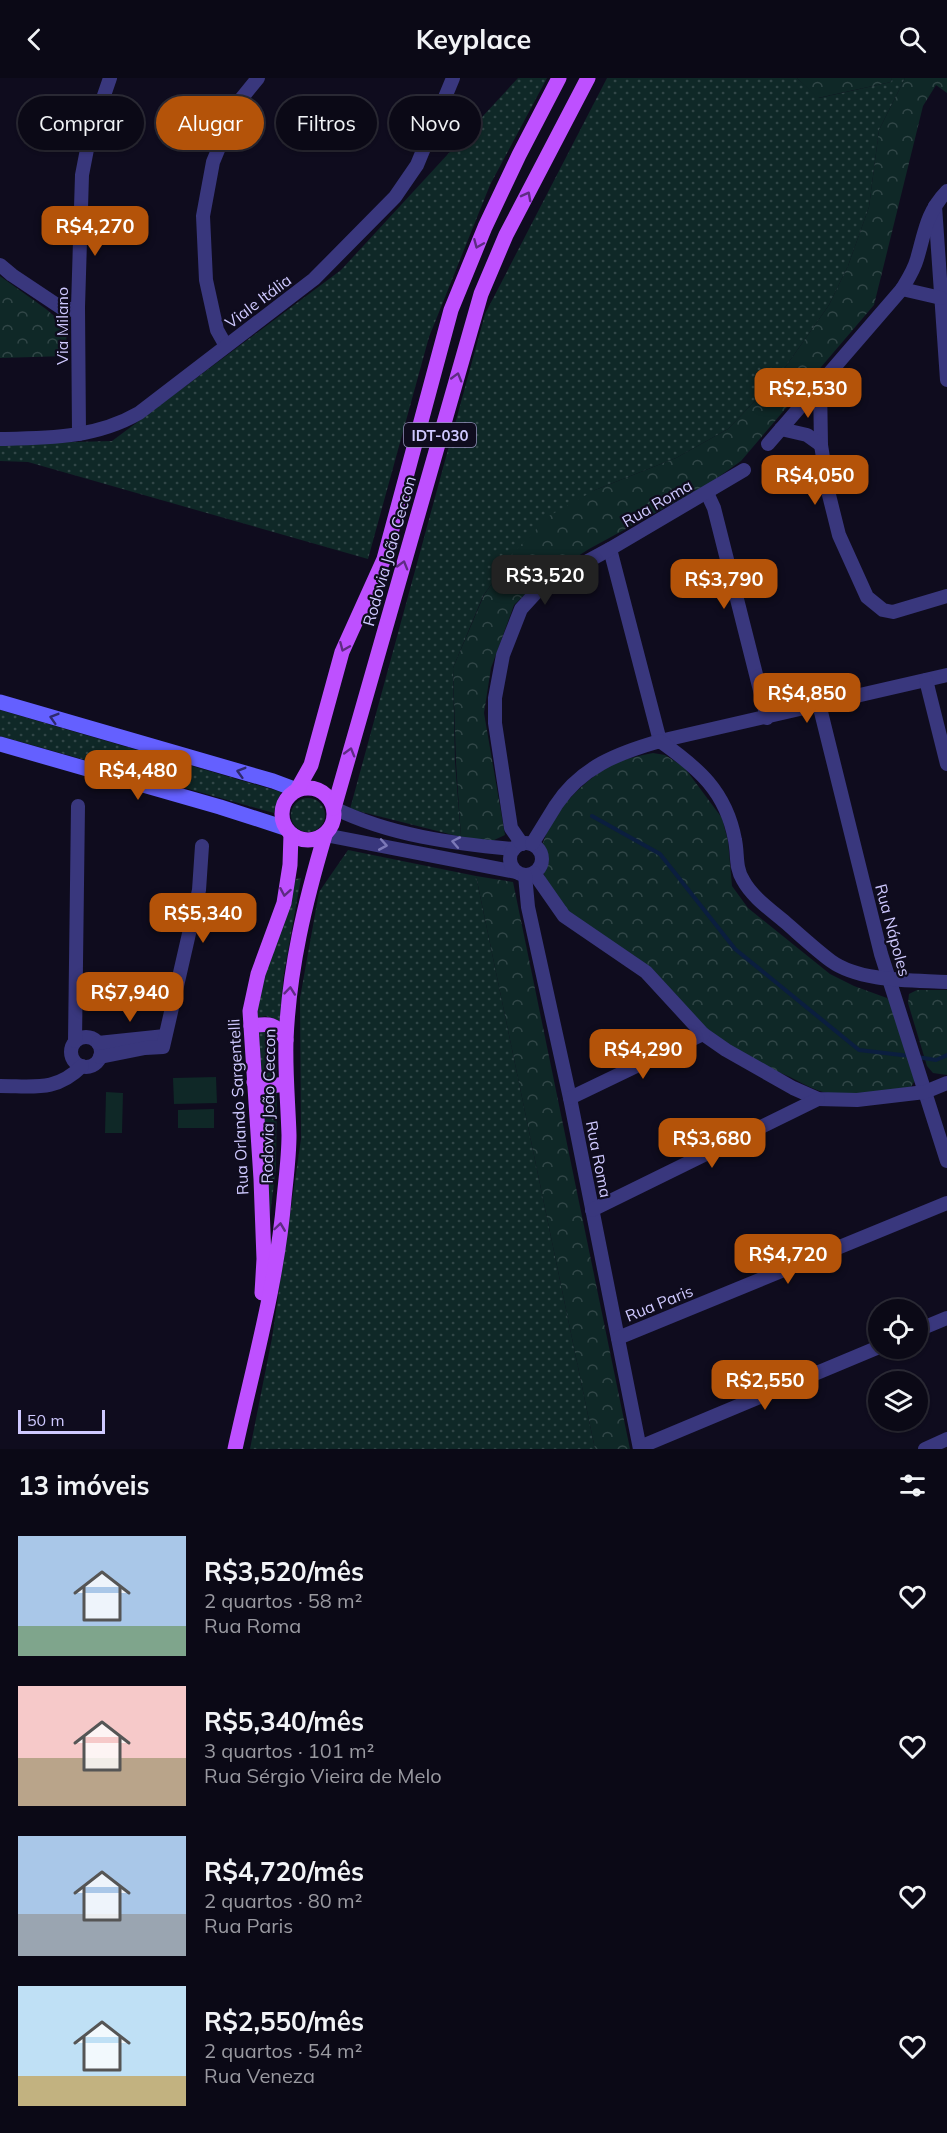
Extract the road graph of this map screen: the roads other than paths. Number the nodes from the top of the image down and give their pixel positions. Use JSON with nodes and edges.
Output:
{"nodes":[{"id":1,"x":110,"y":78,"type":"edge"},
{"id":2,"x":258,"y":78,"type":"edge"},
{"id":3,"x":453,"y":78,"type":"edge"},
{"id":4,"x":559,"y":78,"type":"edge"},
{"id":5,"x":588,"y":78,"type":"edge"},
{"id":6,"x":947,"y":191,"type":"edge"},
{"id":7,"x":929,"y":235,"type":"junction"},
{"id":8,"x":0,"y":264,"type":"edge"},
{"id":9,"x":461,"y":285,"type":"junction"},
{"id":10,"x":902,"y":289,"type":"junction"},
{"id":11,"x":481,"y":294,"type":"junction"},
{"id":12,"x":941,"y":298,"type":"junction"},
{"id":13,"x":78,"y":307,"type":"junction"},
{"id":14,"x":226,"y":346,"type":"junction"},
{"id":15,"x":947,"y":380,"type":"edge"},
{"id":16,"x":820,"y":384,"type":"junction"},
{"id":17,"x":781,"y":429,"type":"junction"},
{"id":18,"x":80,"y":434,"type":"junction"},
{"id":19,"x":0,"y":439,"type":"edge"},
{"id":20,"x":768,"y":444,"type":"dead end"},
{"id":21,"x":821,"y":445,"type":"junction"},
{"id":22,"x":744,"y":470,"type":"dead end"},
{"id":23,"x":707,"y":493,"type":"junction"},
{"id":24,"x":610,"y":549,"type":"junction"},
{"id":25,"x":947,"y":596,"type":"edge"},
{"id":26,"x":947,"y":675,"type":"edge"},
{"id":27,"x":926,"y":680,"type":"junction"},
{"id":28,"x":0,"y":702,"type":"edge"},
{"id":29,"x":819,"y":704,"type":"junction"},
{"id":30,"x":767,"y":718,"type":"junction"},
{"id":31,"x":660,"y":741,"type":"junction"},
{"id":32,"x":0,"y":744,"type":"edge"},
{"id":33,"x":947,"y":764,"type":"edge"},
{"id":34,"x":297,"y":790,"type":"junction"},
{"id":35,"x":78,"y":806,"type":"dead end"},
{"id":36,"x":334,"y":808,"type":"junction"},
{"id":37,"x":288,"y":831,"type":"junction"},
{"id":38,"x":325,"y":835,"type":"junction"},
{"id":39,"x":202,"y":846,"type":"dead end"},
{"id":40,"x":522,"y":846,"type":"junction"},
{"id":41,"x":525,"y":873,"type":"junction"},
{"id":42,"x":888,"y":978,"type":"junction"},
{"id":43,"x":947,"y":982,"type":"edge"},
{"id":44,"x":251,"y":1026,"type":"junction"},
{"id":45,"x":704,"y":1034,"type":"junction"},
{"id":46,"x":286,"y":1040,"type":"junction"},
{"id":47,"x":75,"y":1041,"type":"junction"},
{"id":48,"x":164,"y":1041,"type":"junction"},
{"id":49,"x":98,"y":1043,"type":"junction"},
{"id":50,"x":100,"y":1057,"type":"junction"},
{"id":51,"x":77,"y":1062,"type":"junction"},
{"id":52,"x":254,"y":1082,"type":"junction"},
{"id":53,"x":947,"y":1083,"type":"edge"},
{"id":54,"x":286,"y":1084,"type":"junction"},
{"id":55,"x":0,"y":1086,"type":"edge"},
{"id":56,"x":925,"y":1092,"type":"junction"},
{"id":57,"x":570,"y":1098,"type":"junction"},
{"id":58,"x":818,"y":1098,"type":"junction"},
{"id":59,"x":947,"y":1161,"type":"edge"},
{"id":60,"x":947,"y":1203,"type":"edge"},
{"id":61,"x":592,"y":1210,"type":"junction"},
{"id":62,"x":947,"y":1318,"type":"edge"},
{"id":63,"x":928,"y":1326,"type":"edge"},
{"id":64,"x":618,"y":1338,"type":"junction"},
{"id":65,"x":258,"y":1347,"type":"junction"},
{"id":66,"x":868,"y":1352,"type":"edge"},
{"id":67,"x":947,"y":1439,"type":"edge"},
{"id":68,"x":640,"y":1448,"type":"edge"},
{"id":69,"x":235,"y":1449,"type":"edge"},
{"id":70,"x":924,"y":1449,"type":"edge"}],
"edges":[{"from":1,"to":13,"type":"street","name":"Via Milano"},
{"from":2,"to":14,"type":"street"},
{"from":3,"to":14,"type":"street","name":"Viale Itália"},
{"from":4,"to":9,"type":"main road","name":"Rodovia João Ceccon","number":"IDT-030","one_way":true},
{"from":11,"to":5,"type":"main road","name":"Rodovia João Ceccon","number":"IDT-030","one_way":true},
{"from":6,"to":7,"type":"street"},
{"from":7,"to":10,"type":"street"},
{"from":7,"to":12,"type":"street"},
{"from":8,"to":13,"type":"street"},
{"from":9,"to":11,"type":"main road"},
{"from":9,"to":34,"type":"main road","name":"Rodovia João Ceccon","number":"IDT-030","one_way":true},
{"from":10,"to":12,"type":"street"},
{"from":10,"to":16,"type":"street"},
{"from":36,"to":11,"type":"main road","name":"Rodovia João Ceccon","number":"IDT-030","one_way":true},
{"from":12,"to":15,"type":"street"},
{"from":13,"to":18,"type":"street","name":"Via Milano"},
{"from":14,"to":18,"type":"street","name":"Viale Itália"},
{"from":16,"to":17,"type":"street"},
{"from":16,"to":21,"type":"street"},
{"from":17,"to":20,"type":"street"},
{"from":17,"to":21,"type":"street"},
{"from":18,"to":19,"type":"street","name":"Viale Itália"},
{"from":21,"to":25,"type":"street"},
{"from":22,"to":23,"type":"street","name":"Rua Roma"},
{"from":23,"to":24,"type":"street","name":"Rua Roma"},
{"from":23,"to":30,"type":"street"},
{"from":24,"to":31,"type":"street"},
{"from":24,"to":40,"type":"street","name":"Rua Roma"},
{"from":26,"to":27,"type":"street"},
{"from":27,"to":29,"type":"street"},
{"from":27,"to":33,"type":"street"},
{"from":34,"to":28,"type":"main road","one_way":true},
{"from":29,"to":30,"type":"street"},
{"from":29,"to":42,"type":"street","name":"Rua Nápoles"},
{"from":30,"to":31,"type":"street"},
{"from":31,"to":40,"type":"street"},
{"from":31,"to":42,"type":"street"},
{"from":32,"to":37,"type":"main road"},
{"from":34,"to":36,"type":"main road"},
{"from":34,"to":37,"type":"main road"},
{"from":35,"to":47,"type":"street"},
{"from":36,"to":38,"type":"main road"},
{"from":40,"to":36,"type":"street","one_way":true},
{"from":37,"to":38,"type":"main road"},
{"from":37,"to":44,"type":"main road","name":"Rua Orlando Sargentelli","one_way":true},
{"from":38,"to":41,"type":"street","one_way":true},
{"from":46,"to":38,"type":"main road","name":"Rodovia João Ceccon","one_way":true},
{"from":39,"to":48,"type":"street"},
{"from":40,"to":41,"type":"street","name":"Rua Roma"},
{"from":40,"to":41,"type":"street","name":"Rua Roma"},
{"from":41,"to":45,"type":"street"},
{"from":41,"to":57,"type":"street","name":"Rua Roma"},
{"from":42,"to":43,"type":"street"},
{"from":42,"to":56,"type":"street","name":"Rua Nápoles"},
{"from":44,"to":46,"type":"main road"},
{"from":44,"to":52,"type":"main road","name":"Rua Orlando Sargentelli"},
{"from":45,"to":57,"type":"street"},
{"from":45,"to":58,"type":"street"},
{"from":46,"to":54,"type":"main road","name":"Rodovia João Ceccon"},
{"from":47,"to":49,"type":"street"},
{"from":47,"to":51,"type":"street"},
{"from":48,"to":49,"type":"street"},
{"from":48,"to":50,"type":"street"},
{"from":49,"to":50,"type":"street"},
{"from":50,"to":51,"type":"street"},
{"from":51,"to":55,"type":"street"},
{"from":52,"to":54,"type":"main road"},
{"from":52,"to":65,"type":"main road","name":"Rua Orlando Sargentelli"},
{"from":53,"to":56,"type":"street"},
{"from":65,"to":54,"type":"main road","name":"Rodovia João Ceccon","one_way":true},
{"from":56,"to":58,"type":"street"},
{"from":56,"to":59,"type":"street","name":"Rua Nápoles"},
{"from":57,"to":61,"type":"street","name":"Rua Roma"},
{"from":58,"to":61,"type":"street"},
{"from":60,"to":64,"type":"street","name":"Rua Paris"},
{"from":61,"to":64,"type":"street","name":"Rua Roma"},
{"from":62,"to":63,"type":"street"},
{"from":64,"to":68,"type":"street","name":"Rua Roma"},
{"from":65,"to":69,"type":"main road","name":"Rodovia João Ceccon"},
{"from":66,"to":68,"type":"street"},
{"from":67,"to":70,"type":"street"}]}
